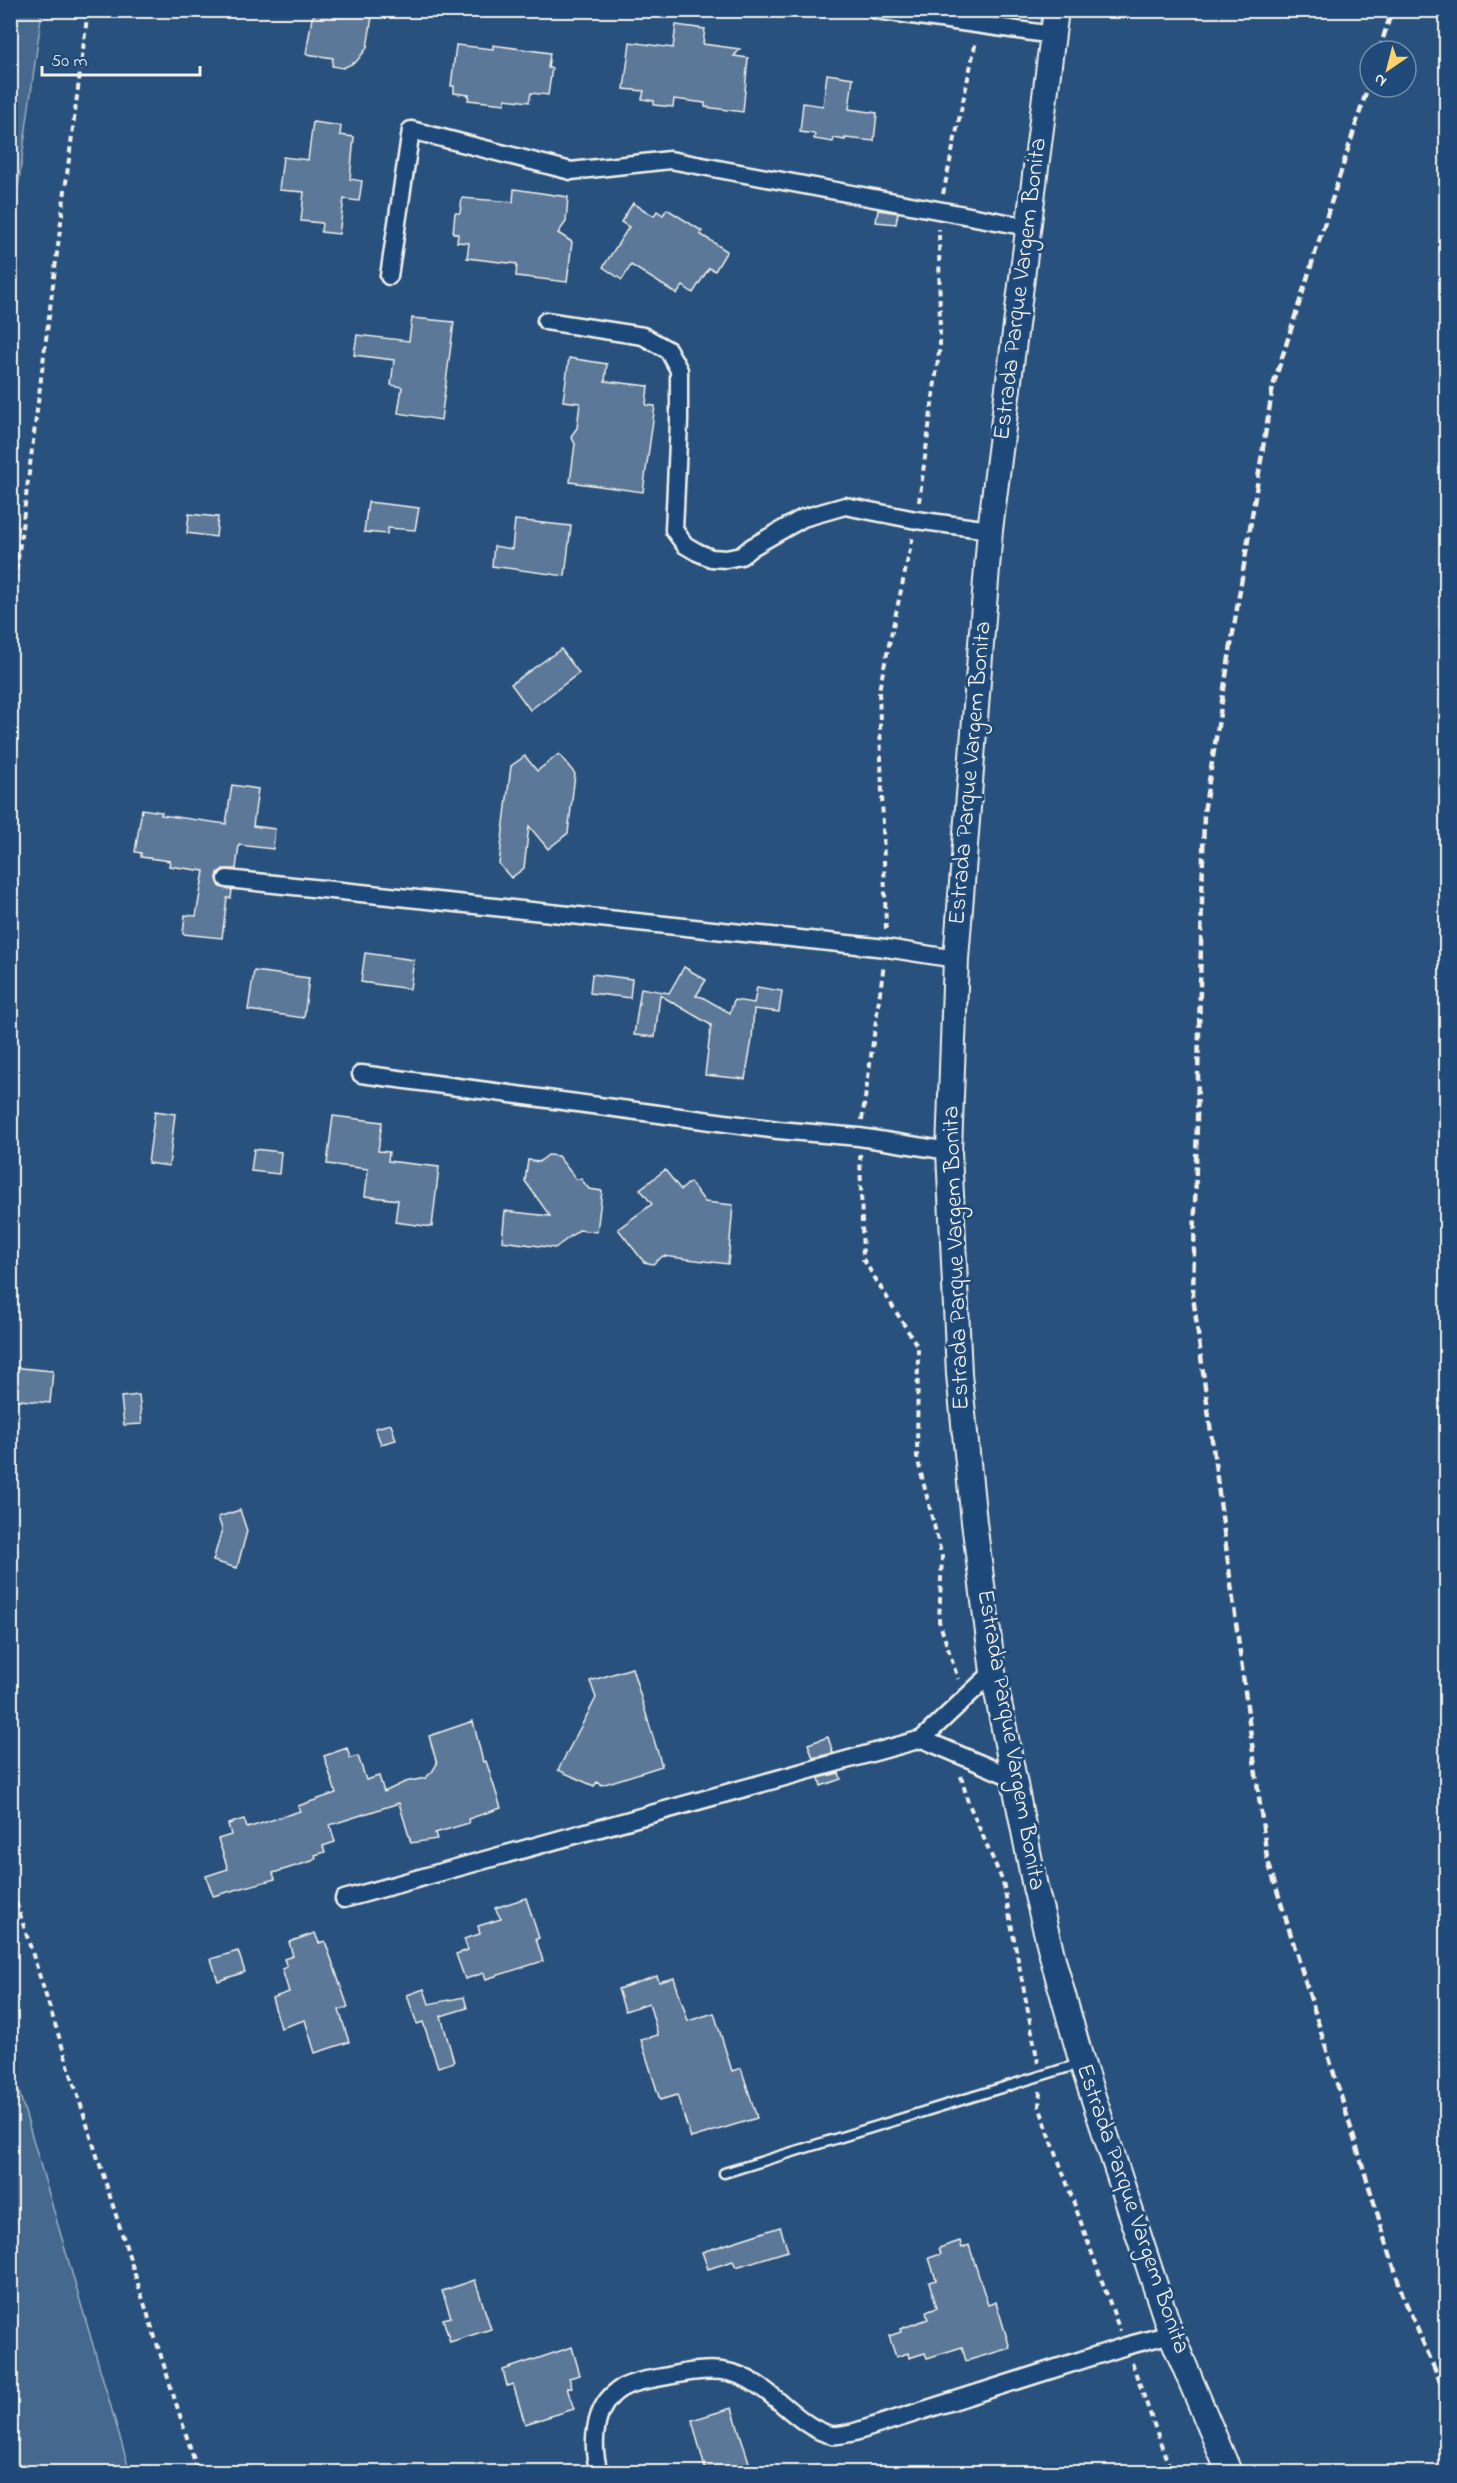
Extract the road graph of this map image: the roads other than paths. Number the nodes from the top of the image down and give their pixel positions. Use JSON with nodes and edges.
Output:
{"nodes":[{"id":1,"x":876,"y":10,"type":"edge"},
{"id":2,"x":1056,"y":10,"type":"edge"},
{"id":3,"x":1053,"y":35,"type":"junction"},
{"id":4,"x":1028,"y":227,"type":"junction"},
{"id":5,"x":389,"y":276,"type":"dead end"},
{"id":6,"x":546,"y":321,"type":"dead end"},
{"id":7,"x":990,"y":530,"type":"junction"},
{"id":8,"x":227,"y":879,"type":"dead end"},
{"id":9,"x":956,"y":959,"type":"junction"},
{"id":10,"x":361,"y":1074,"type":"dead end"},
{"id":11,"x":948,"y":1152,"type":"junction"},
{"id":12,"x":993,"y":1672,"type":"junction"},
{"id":13,"x":922,"y":1739,"type":"junction"},
{"id":14,"x":1014,"y":1778,"type":"junction"},
{"id":15,"x":344,"y":1899,"type":"dead end"},
{"id":16,"x":1082,"y":2063,"type":"junction"},
{"id":17,"x":724,"y":2173,"type":"dead end"},
{"id":18,"x":1171,"y":2334,"type":"junction"},
{"id":19,"x":599,"y":2472,"type":"edge"},
{"id":20,"x":1229,"y":2472,"type":"edge"}],
"edges":[{"from":1,"to":3,"type":"street"},
{"from":2,"to":3,"type":"main road","name":"Estrada Parque Vargem Bonita"},
{"from":3,"to":4,"type":"main road","name":"Estrada Parque Vargem Bonita"},
{"from":4,"to":5,"type":"street"},
{"from":4,"to":7,"type":"main road","name":"Estrada Parque Vargem Bonita"},
{"from":6,"to":7,"type":"street"},
{"from":7,"to":9,"type":"main road","name":"Estrada Parque Vargem Bonita"},
{"from":8,"to":9,"type":"street"},
{"from":9,"to":11,"type":"main road","name":"Estrada Parque Vargem Bonita"},
{"from":10,"to":11,"type":"street"},
{"from":11,"to":12,"type":"main road","name":"Estrada Parque Vargem Bonita"},
{"from":12,"to":13,"type":"street"},
{"from":12,"to":14,"type":"main road","name":"Estrada Parque Vargem Bonita"},
{"from":13,"to":14,"type":"street"},
{"from":13,"to":15,"type":"street"},
{"from":14,"to":16,"type":"main road","name":"Estrada Parque Vargem Bonita"},
{"from":16,"to":17,"type":"lane"},
{"from":16,"to":18,"type":"main road","name":"Estrada Parque Vargem Bonita"},
{"from":18,"to":19,"type":"street"},
{"from":18,"to":20,"type":"main road","name":"Estrada Parque Vargem Bonita"}]}
